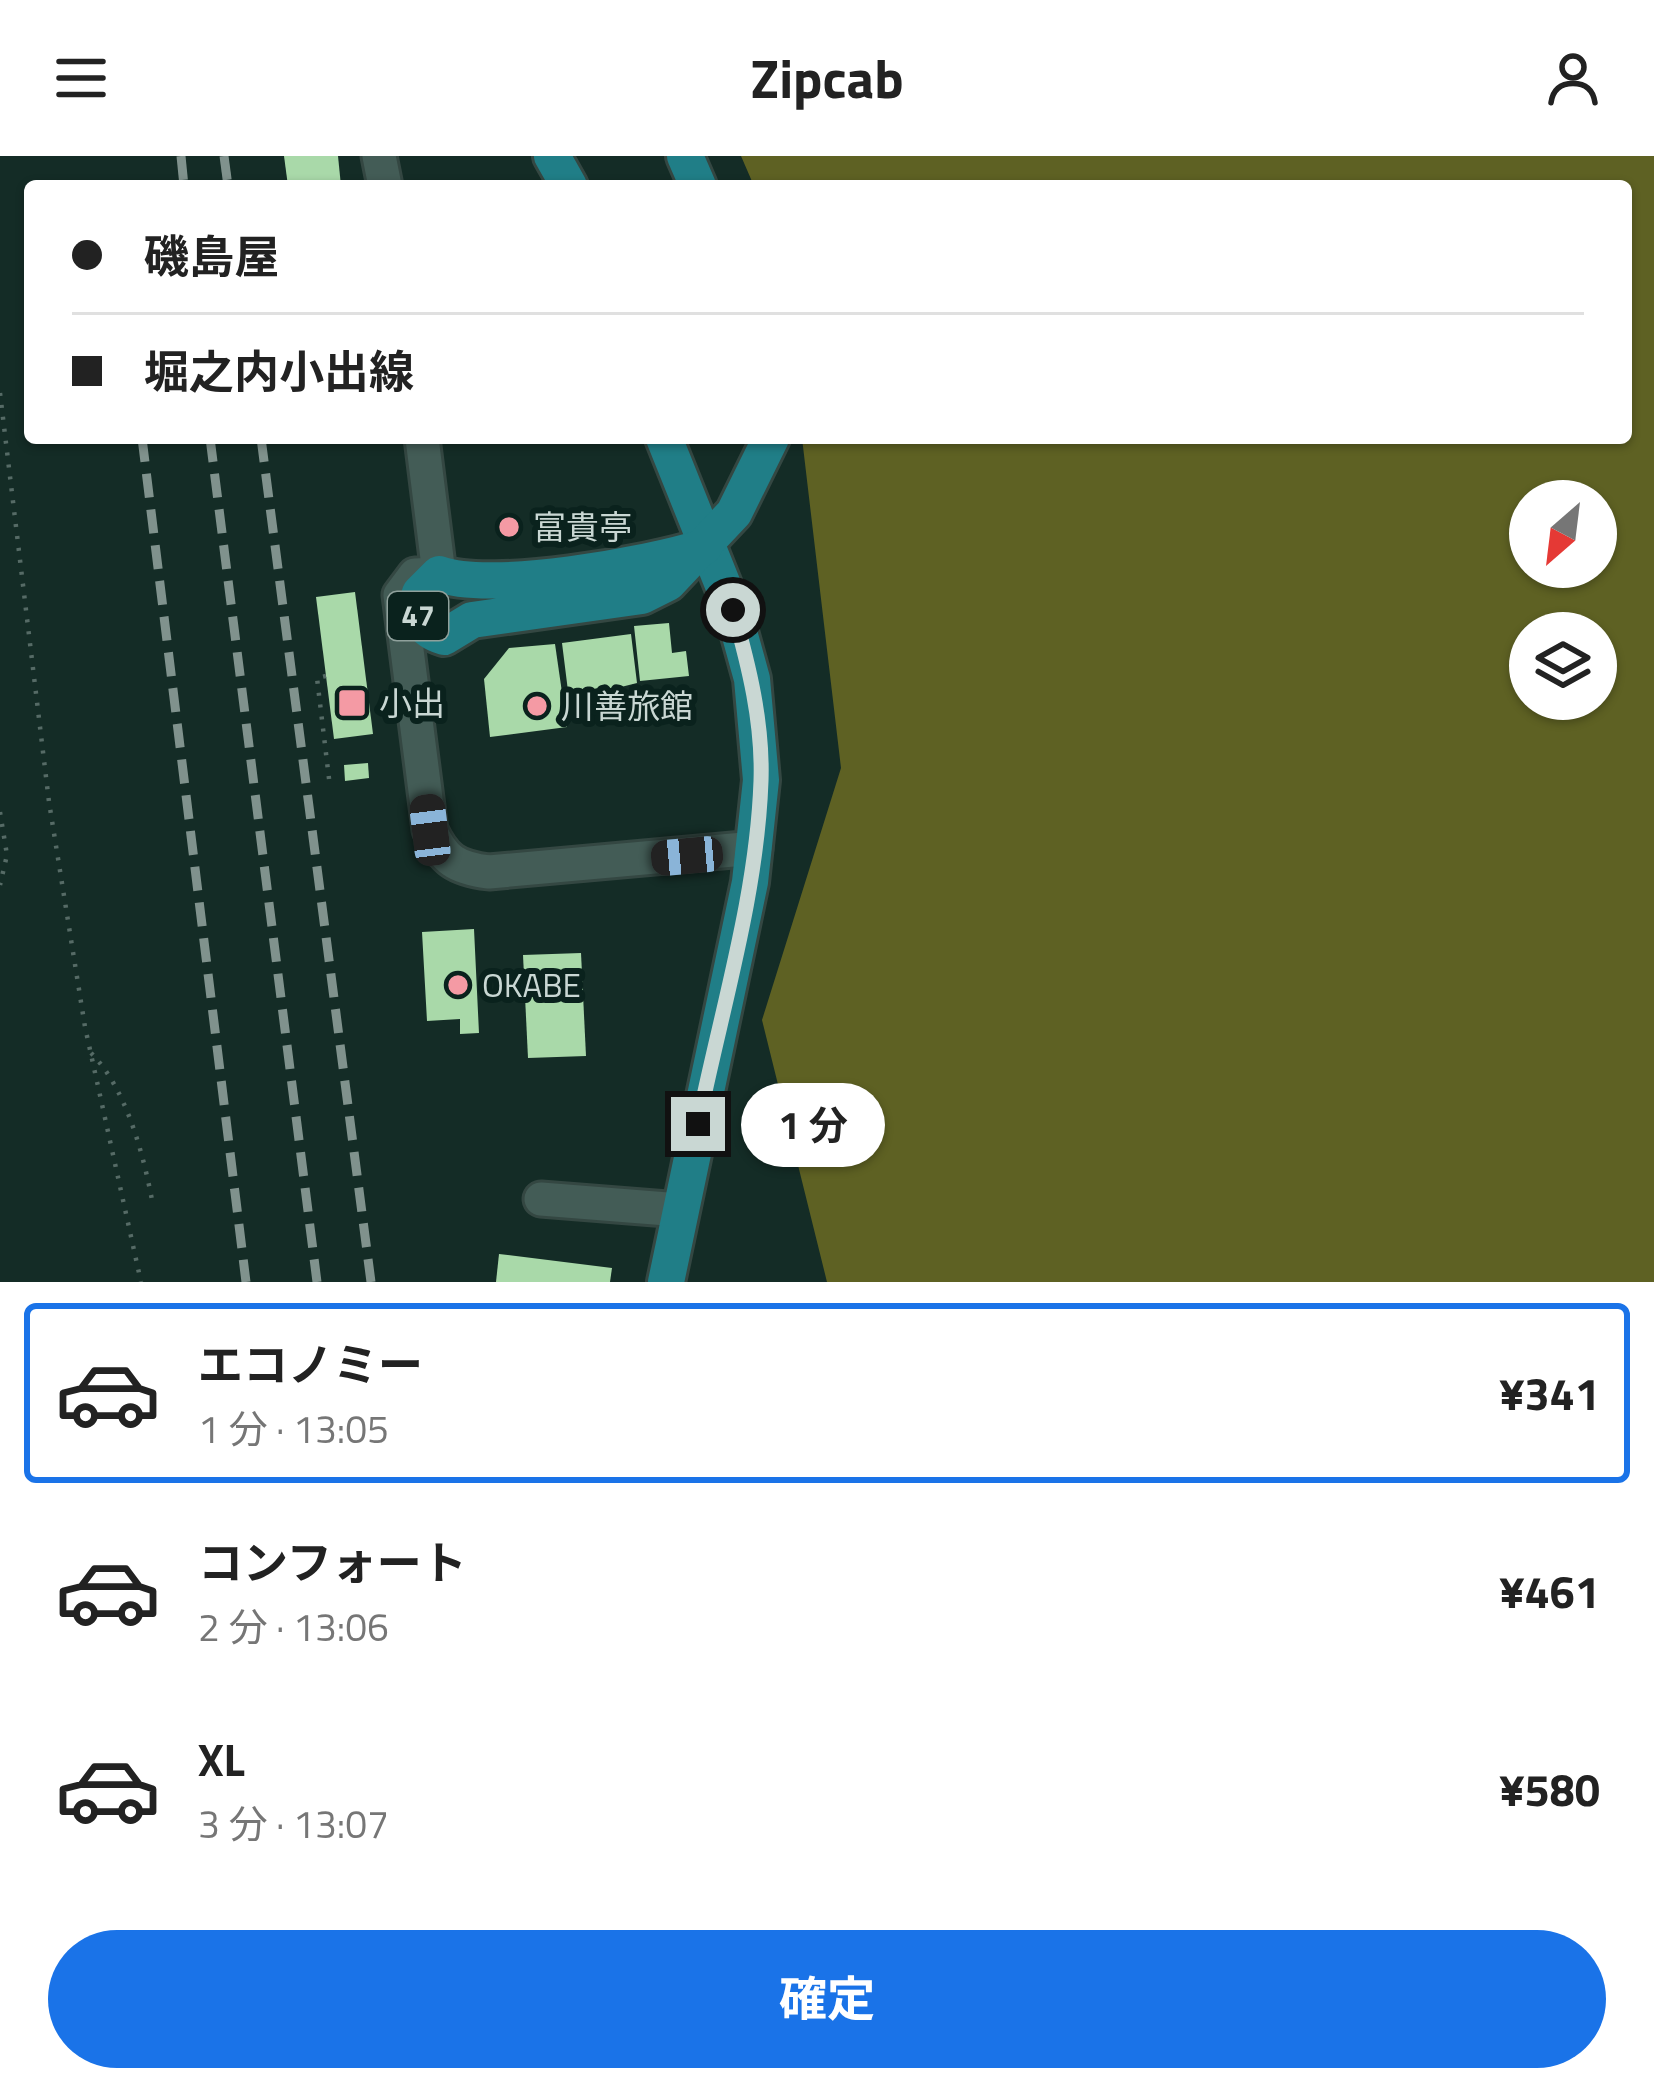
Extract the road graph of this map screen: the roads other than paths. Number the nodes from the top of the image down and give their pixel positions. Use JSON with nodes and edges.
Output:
{"nodes":[{"id":1,"x":423,"y":444,"type":"edge"},
{"id":2,"x":666,"y":444,"type":"edge"},
{"id":3,"x":769,"y":444,"type":"edge"},
{"id":4,"x":704,"y":547,"type":"junction"},
{"id":5,"x":439,"y":574,"type":"junction"},
{"id":6,"x":755,"y":848,"type":"junction"},
{"id":7,"x":541,"y":1199,"type":"dead end"},
{"id":8,"x":680,"y":1210,"type":"junction"},
{"id":9,"x":666,"y":1282,"type":"edge"}],
"edges":[{"from":1,"to":5,"type":"street"},
{"from":2,"to":4,"type":"main road"},
{"from":3,"to":4,"type":"main road","number":"47"},
{"from":4,"to":5,"type":"main road","number":"47"},
{"from":4,"to":5,"type":"main road","number":"47"},
{"from":4,"to":6,"type":"main road"},
{"from":5,"to":6,"type":"street"},
{"from":6,"to":8,"type":"main road"},
{"from":7,"to":8,"type":"street"},
{"from":8,"to":9,"type":"main road"}]}
